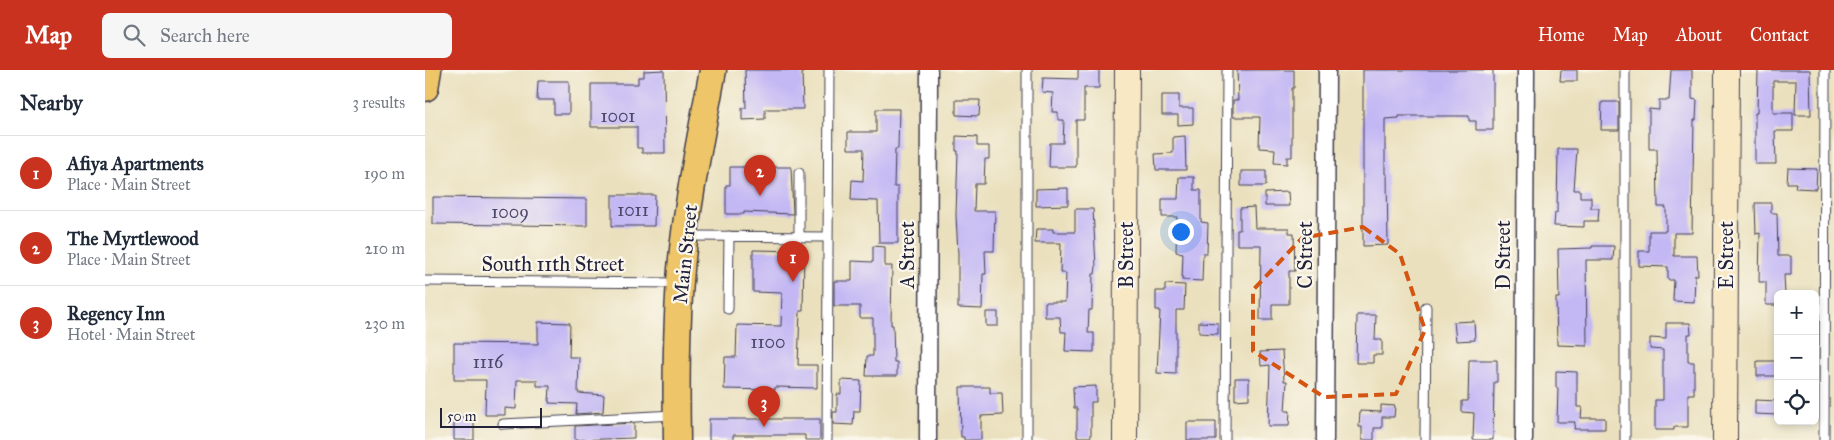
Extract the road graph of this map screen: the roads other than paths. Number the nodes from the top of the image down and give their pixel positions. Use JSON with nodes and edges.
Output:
{"nodes":[{"id":1,"x":428,"y":70,"type":"edge"},
{"id":2,"x":713,"y":70,"type":"edge"},
{"id":3,"x":829,"y":70,"type":"edge"},
{"id":4,"x":929,"y":70,"type":"edge"},
{"id":5,"x":1027,"y":70,"type":"edge"},
{"id":6,"x":1127,"y":70,"type":"edge"},
{"id":7,"x":1227,"y":70,"type":"edge"},
{"id":8,"x":1327,"y":70,"type":"edge"},
{"id":9,"x":1525,"y":70,"type":"edge"},
{"id":10,"x":1625,"y":70,"type":"edge"},
{"id":11,"x":1727,"y":70,"type":"edge"},
{"id":12,"x":1825,"y":70,"type":"edge"},
{"id":13,"x":425,"y":88,"type":"edge"},
{"id":14,"x":799,"y":173,"type":"dead end"},
{"id":15,"x":685,"y":236,"type":"junction"},
{"id":16,"x":729,"y":236,"type":"junction"},
{"id":17,"x":799,"y":237,"type":"junction"},
{"id":18,"x":828,"y":237,"type":"junction"},
{"id":19,"x":425,"y":281,"type":"edge"},
{"id":20,"x":680,"y":283,"type":"junction"},
{"id":21,"x":1426,"y":307,"type":"dead end"},
{"id":22,"x":728,"y":309,"type":"dead end"},
{"id":23,"x":503,"y":424,"type":"dead end"},
{"id":24,"x":677,"y":427,"type":"edge"},
{"id":25,"x":827,"y":440,"type":"edge"},
{"id":26,"x":928,"y":440,"type":"edge"},
{"id":27,"x":1027,"y":440,"type":"edge"},
{"id":28,"x":1125,"y":440,"type":"edge"},
{"id":29,"x":1225,"y":440,"type":"edge"},
{"id":30,"x":1325,"y":440,"type":"edge"},
{"id":31,"x":1425,"y":440,"type":"edge"},
{"id":32,"x":1524,"y":440,"type":"edge"},
{"id":33,"x":1625,"y":440,"type":"edge"},
{"id":34,"x":1725,"y":440,"type":"edge"},
{"id":35,"x":1824,"y":440,"type":"edge"}],
"edges":[{"from":1,"to":13,"type":"main road"},
{"from":2,"to":15,"type":"main road","name":"Main Street"},
{"from":3,"to":18,"type":"lane"},
{"from":4,"to":26,"type":"street","name":"A Street"},
{"from":5,"to":27,"type":"lane"},
{"from":6,"to":28,"type":"street","name":"B Street"},
{"from":7,"to":29,"type":"lane"},
{"from":8,"to":30,"type":"street","name":"C Street"},
{"from":9,"to":32,"type":"street","name":"D Street"},
{"from":10,"to":33,"type":"lane"},
{"from":11,"to":34,"type":"street","name":"E Street"},
{"from":12,"to":35,"type":"lane"},
{"from":14,"to":17,"type":"lane"},
{"from":15,"to":16,"type":"lane"},
{"from":15,"to":20,"type":"main road","name":"Main Street"},
{"from":16,"to":17,"type":"lane"},
{"from":16,"to":22,"type":"lane"},
{"from":17,"to":18,"type":"lane"},
{"from":18,"to":25,"type":"lane"},
{"from":19,"to":20,"type":"lane","name":"South 11th Street"},
{"from":20,"to":24,"type":"main road","name":"Main Street"},
{"from":21,"to":31,"type":"lane"},
{"from":23,"to":24,"type":"lane"}]}
